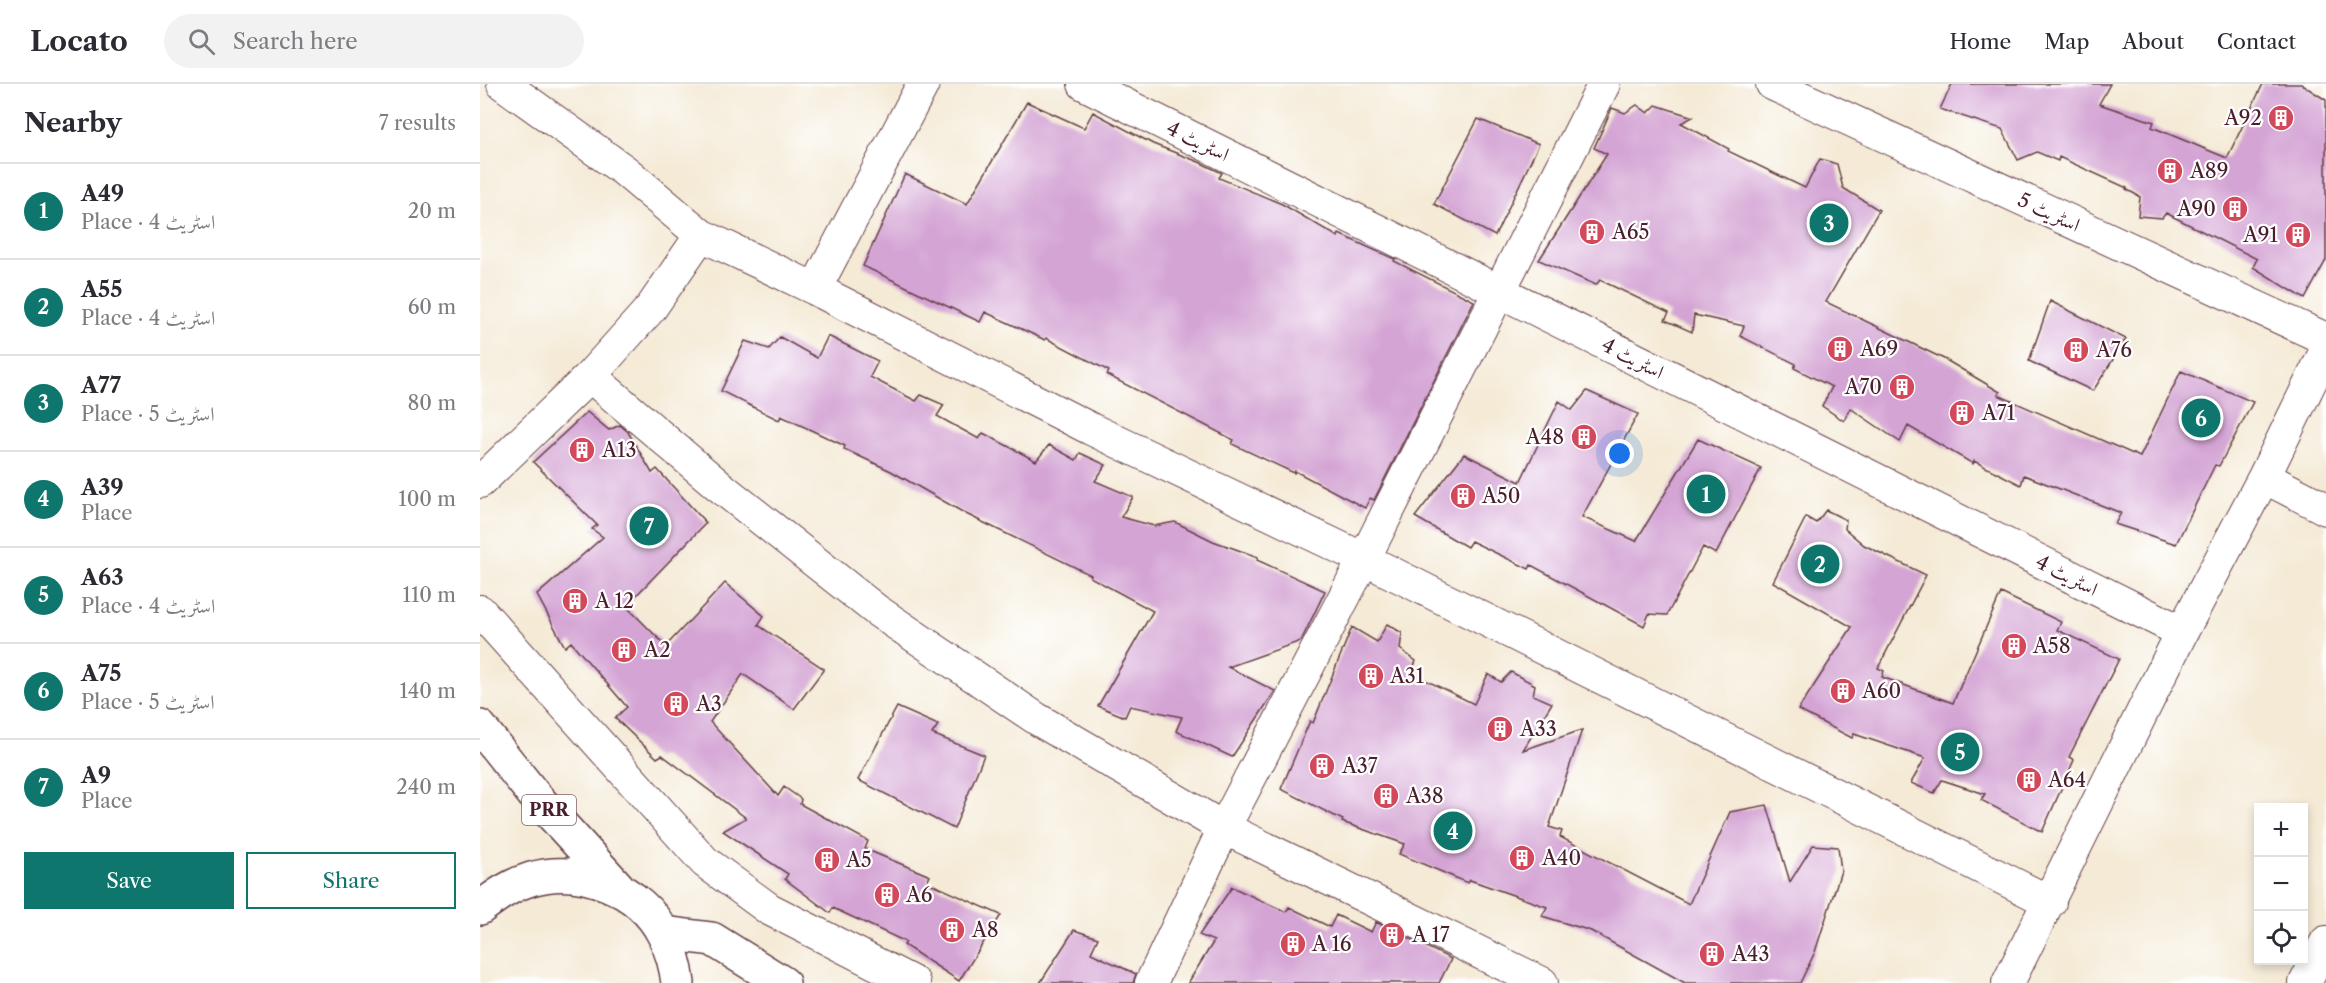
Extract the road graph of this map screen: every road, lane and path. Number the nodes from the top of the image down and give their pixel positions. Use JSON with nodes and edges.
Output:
{"nodes":[{"id":1,"x":503,"y":84,"type":"edge"},
{"id":2,"x":922,"y":84,"type":"edge"},
{"id":3,"x":1084,"y":84,"type":"edge"},
{"id":4,"x":1604,"y":84,"type":"edge"},
{"id":5,"x":1772,"y":84,"type":"edge"},
{"id":6,"x":701,"y":235,"type":"junction"},
{"id":7,"x":815,"y":289,"type":"junction"},
{"id":8,"x":1499,"y":291,"type":"junction"},
{"id":9,"x":2326,"y":339,"type":"edge"},
{"id":10,"x":2326,"y":350,"type":"edge"},
{"id":11,"x":590,"y":376,"type":"junction"},
{"id":12,"x":2264,"y":477,"type":"junction"},
{"id":13,"x":480,"y":482,"type":"edge"},
{"id":14,"x":2326,"y":509,"type":"edge"},
{"id":15,"x":1364,"y":559,"type":"junction"},
{"id":16,"x":480,"y":611,"type":"edge"},
{"id":17,"x":2181,"y":632,"type":"junction"},
{"id":18,"x":480,"y":727,"type":"edge"},
{"id":19,"x":1224,"y":828,"type":"junction"},
{"id":20,"x":621,"y":890,"type":"junction"},
{"id":21,"x":2050,"y":902,"type":"junction"},
{"id":22,"x":480,"y":908,"type":"edge"},
{"id":23,"x":664,"y":933,"type":"junction"},
{"id":24,"x":2326,"y":942,"type":"edge"},
{"id":25,"x":678,"y":983,"type":"edge"},
{"id":26,"x":783,"y":983,"type":"edge"},
{"id":27,"x":914,"y":983,"type":"edge"},
{"id":28,"x":1151,"y":983,"type":"edge"},
{"id":29,"x":1542,"y":983,"type":"edge"},
{"id":30,"x":2008,"y":983,"type":"edge"},
{"id":31,"x":2305,"y":983,"type":"edge"}],
"edges":[{"from":1,"to":6,"type":"street"},
{"from":2,"to":7,"type":"street"},
{"from":3,"to":8,"type":"street","name":"اسٹریٹ 4"},
{"from":4,"to":8,"type":"street"},
{"from":5,"to":9,"type":"street","name":"اسٹریٹ 5"},
{"from":6,"to":7,"type":"street"},
{"from":6,"to":11,"type":"street"},
{"from":7,"to":15,"type":"street"},
{"from":8,"to":15,"type":"street"},
{"from":8,"to":17,"type":"street","name":"اسٹریٹ 4"},
{"from":10,"to":12,"type":"street"},
{"from":11,"to":13,"type":"street"},
{"from":11,"to":19,"type":"street"},
{"from":12,"to":14,"type":"street"},
{"from":12,"to":17,"type":"street"},
{"from":15,"to":19,"type":"street"},
{"from":15,"to":21,"type":"street"},
{"from":16,"to":27,"type":"street"},
{"from":17,"to":21,"type":"street"},
{"from":18,"to":20,"type":"highway","number":"PRR"},
{"from":19,"to":28,"type":"street"},
{"from":19,"to":29,"type":"street"},
{"from":20,"to":22,"type":"highway"},
{"from":20,"to":23,"type":"highway"},
{"from":21,"to":30,"type":"street"},
{"from":23,"to":25,"type":"highway"},
{"from":23,"to":26,"type":"highway"},
{"from":24,"to":31,"type":"street"}]}
